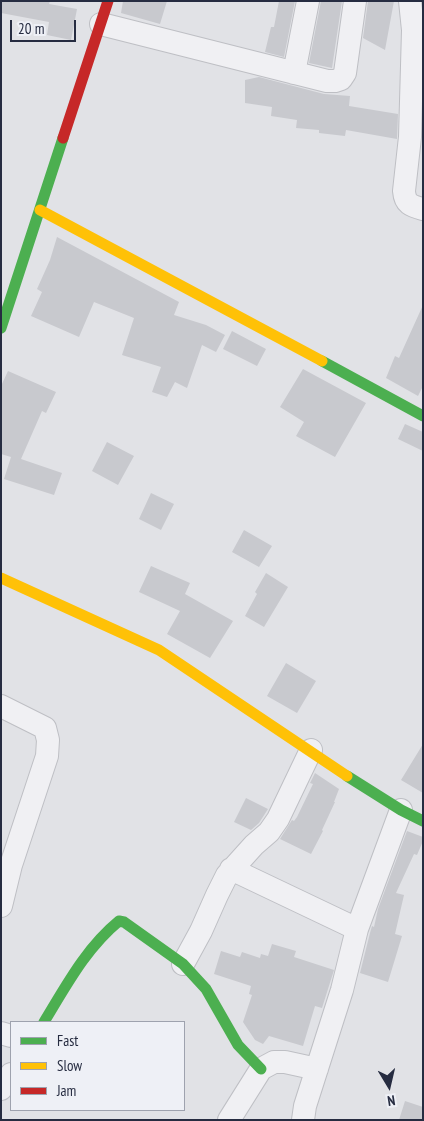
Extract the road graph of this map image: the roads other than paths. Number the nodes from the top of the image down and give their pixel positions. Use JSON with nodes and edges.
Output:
{"nodes":[{"id":1,"x":308,"y":1,"type":"edge"},
{"id":2,"x":355,"y":1,"type":"edge"},
{"id":3,"x":410,"y":1,"type":"edge"},
{"id":4,"x":103,"y":8,"type":"edge"},
{"id":5,"x":294,"y":73,"type":"junction"},
{"id":6,"x":423,"y":209,"type":"edge"},
{"id":7,"x":40,"y":210,"type":"junction"},
{"id":8,"x":1,"y":328,"type":"edge"},
{"id":9,"x":423,"y":416,"type":"edge"},
{"id":10,"x":1,"y":578,"type":"edge"},
{"id":11,"x":1,"y":706,"type":"edge"},
{"id":12,"x":311,"y":750,"type":"junction"},
{"id":13,"x":401,"y":810,"type":"junction"},
{"id":14,"x":423,"y":821,"type":"edge"},
{"id":15,"x":231,"y":869,"type":"junction"},
{"id":16,"x":1,"y":906,"type":"edge"},
{"id":17,"x":357,"y":929,"type":"junction"},
{"id":18,"x":183,"y":964,"type":"junction"},
{"id":19,"x":45,"y":1021,"type":"edge"},
{"id":20,"x":261,"y":1069,"type":"junction"},
{"id":21,"x":317,"y":1069,"type":"junction"},
{"id":22,"x":10,"y":1076,"type":"edge"},
{"id":23,"x":1,"y":1089,"type":"edge"},
{"id":24,"x":229,"y":1120,"type":"edge"},
{"id":25,"x":303,"y":1120,"type":"edge"}],
"edges":[{"from":1,"to":5,"type":"street"},
{"from":2,"to":5,"type":"street"},
{"from":3,"to":6,"type":"street"},
{"from":4,"to":5,"type":"street"},
{"from":4,"to":7,"type":"street"},
{"from":7,"to":8,"type":"street"},
{"from":7,"to":9,"type":"street"},
{"from":10,"to":12,"type":"street"},
{"from":11,"to":16,"type":"street"},
{"from":12,"to":13,"type":"street"},
{"from":12,"to":15,"type":"street"},
{"from":13,"to":14,"type":"street"},
{"from":13,"to":17,"type":"street"},
{"from":15,"to":17,"type":"street"},
{"from":15,"to":18,"type":"street"},
{"from":17,"to":21,"type":"street"},
{"from":18,"to":19,"type":"street"},
{"from":18,"to":20,"type":"street"},
{"from":20,"to":21,"type":"street"},
{"from":20,"to":24,"type":"street"},
{"from":21,"to":25,"type":"street"},
{"from":22,"to":23,"type":"street"}]}
